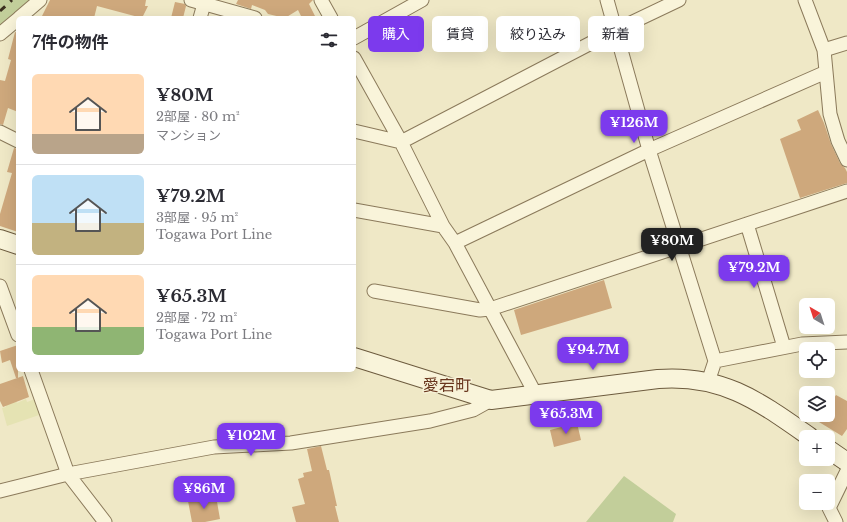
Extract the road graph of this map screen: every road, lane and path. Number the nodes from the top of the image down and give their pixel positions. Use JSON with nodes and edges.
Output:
{"nodes":[{"id":1,"x":40,"y":0,"type":"edge"},
{"id":2,"x":191,"y":0,"type":"edge"},
{"id":3,"x":321,"y":0,"type":"edge"},
{"id":4,"x":422,"y":0,"type":"edge"},
{"id":5,"x":607,"y":0,"type":"edge"},
{"id":6,"x":679,"y":0,"type":"edge"},
{"id":7,"x":805,"y":0,"type":"edge"},
{"id":8,"x":205,"y":2,"type":"edge"},
{"id":9,"x":22,"y":16,"type":"edge"},
{"id":10,"x":201,"y":16,"type":"edge"},
{"id":11,"x":249,"y":16,"type":"edge"},
{"id":12,"x":330,"y":16,"type":"edge"},
{"id":13,"x":612,"y":16,"type":"edge"},
{"id":14,"x":644,"y":17,"type":"edge"},
{"id":15,"x":16,"y":23,"type":"edge"},
{"id":16,"x":8,"y":33,"type":"edge"},
{"id":17,"x":356,"y":37,"type":"edge"},
{"id":18,"x":847,"y":43,"type":"edge"},
{"id":19,"x":588,"y":45,"type":"edge"},
{"id":20,"x":824,"y":50,"type":"junction"},
{"id":21,"x":622,"y":52,"type":"edge"},
{"id":22,"x":356,"y":62,"type":"edge"},
{"id":23,"x":826,"y":72,"type":"junction"},
{"id":24,"x":356,"y":131,"type":"edge"},
{"id":25,"x":0,"y":132,"type":"edge"},
{"id":26,"x":16,"y":140,"type":"edge"},
{"id":27,"x":401,"y":142,"type":"junction"},
{"id":28,"x":650,"y":150,"type":"junction"},
{"id":29,"x":847,"y":160,"type":"edge"},
{"id":30,"x":847,"y":191,"type":"edge"},
{"id":31,"x":356,"y":210,"type":"edge"},
{"id":32,"x":747,"y":224,"type":"junction"},
{"id":33,"x":443,"y":226,"type":"junction"},
{"id":34,"x":0,"y":239,"type":"edge"},
{"id":35,"x":455,"y":243,"type":"junction"},
{"id":36,"x":16,"y":244,"type":"edge"},
{"id":37,"x":680,"y":246,"type":"junction"},
{"id":38,"x":0,"y":286,"type":"edge"},
{"id":39,"x":374,"y":291,"type":"dead end"},
{"id":40,"x":490,"y":309,"type":"junction"},
{"id":41,"x":16,"y":330,"type":"edge"},
{"id":42,"x":847,"y":342,"type":"edge"},
{"id":43,"x":784,"y":347,"type":"junction"},
{"id":44,"x":356,"y":358,"type":"edge"},
{"id":45,"x":715,"y":361,"type":"junction"},
{"id":46,"x":32,"y":372,"type":"edge"},
{"id":47,"x":708,"y":382,"type":"junction"},
{"id":48,"x":536,"y":395,"type":"junction"},
{"id":49,"x":491,"y":400,"type":"junction"},
{"id":50,"x":800,"y":430,"type":"edge"},
{"id":51,"x":835,"y":454,"type":"edge"},
{"id":52,"x":847,"y":462,"type":"edge"},
{"id":53,"x":847,"y":471,"type":"edge"},
{"id":54,"x":68,"y":474,"type":"junction"},
{"id":55,"x":0,"y":491,"type":"edge"},
{"id":56,"x":105,"y":522,"type":"edge"},
{"id":57,"x":836,"y":522,"type":"edge"}],
"edges":[{"from":1,"to":9,"type":"street"},
{"from":2,"to":8,"type":"street"},
{"from":3,"to":12,"type":"street"},
{"from":4,"to":17,"type":"street"},
{"from":5,"to":13,"type":"street"},
{"from":6,"to":14,"type":"street"},
{"from":7,"to":20,"type":"street"},
{"from":8,"to":10,"type":"street"},
{"from":8,"to":11,"type":"street"},
{"from":15,"to":16,"type":"street"},
{"from":18,"to":20,"type":"street"},
{"from":19,"to":27,"type":"street"},
{"from":20,"to":23,"type":"street"},
{"from":21,"to":28,"type":"street"},
{"from":22,"to":27,"type":"street"},
{"from":23,"to":28,"type":"street"},
{"from":23,"to":29,"type":"street"},
{"from":24,"to":27,"type":"street"},
{"from":25,"to":26,"type":"street"},
{"from":27,"to":33,"type":"street"},
{"from":28,"to":35,"type":"street"},
{"from":28,"to":37,"type":"street"},
{"from":30,"to":32,"type":"street"},
{"from":31,"to":33,"type":"street"},
{"from":32,"to":37,"type":"street"},
{"from":32,"to":43,"type":"street"},
{"from":33,"to":35,"type":"street"},
{"from":34,"to":36,"type":"main road"},
{"from":35,"to":40,"type":"street"},
{"from":37,"to":40,"type":"street"},
{"from":37,"to":45,"type":"street"},
{"from":38,"to":41,"type":"street"},
{"from":39,"to":40,"type":"street"},
{"from":40,"to":48,"type":"street"},
{"from":42,"to":43,"type":"street"},
{"from":43,"to":45,"type":"street"},
{"from":44,"to":49,"type":"main road"},
{"from":45,"to":47,"type":"street"},
{"from":46,"to":54,"type":"street"},
{"from":47,"to":48,"type":"main road"},
{"from":47,"to":50,"type":"main road"},
{"from":48,"to":49,"type":"main road"},
{"from":49,"to":54,"type":"street"},
{"from":51,"to":52,"type":"main road"},
{"from":53,"to":57,"type":"street"},
{"from":54,"to":55,"type":"street"},
{"from":54,"to":56,"type":"street"}]}
